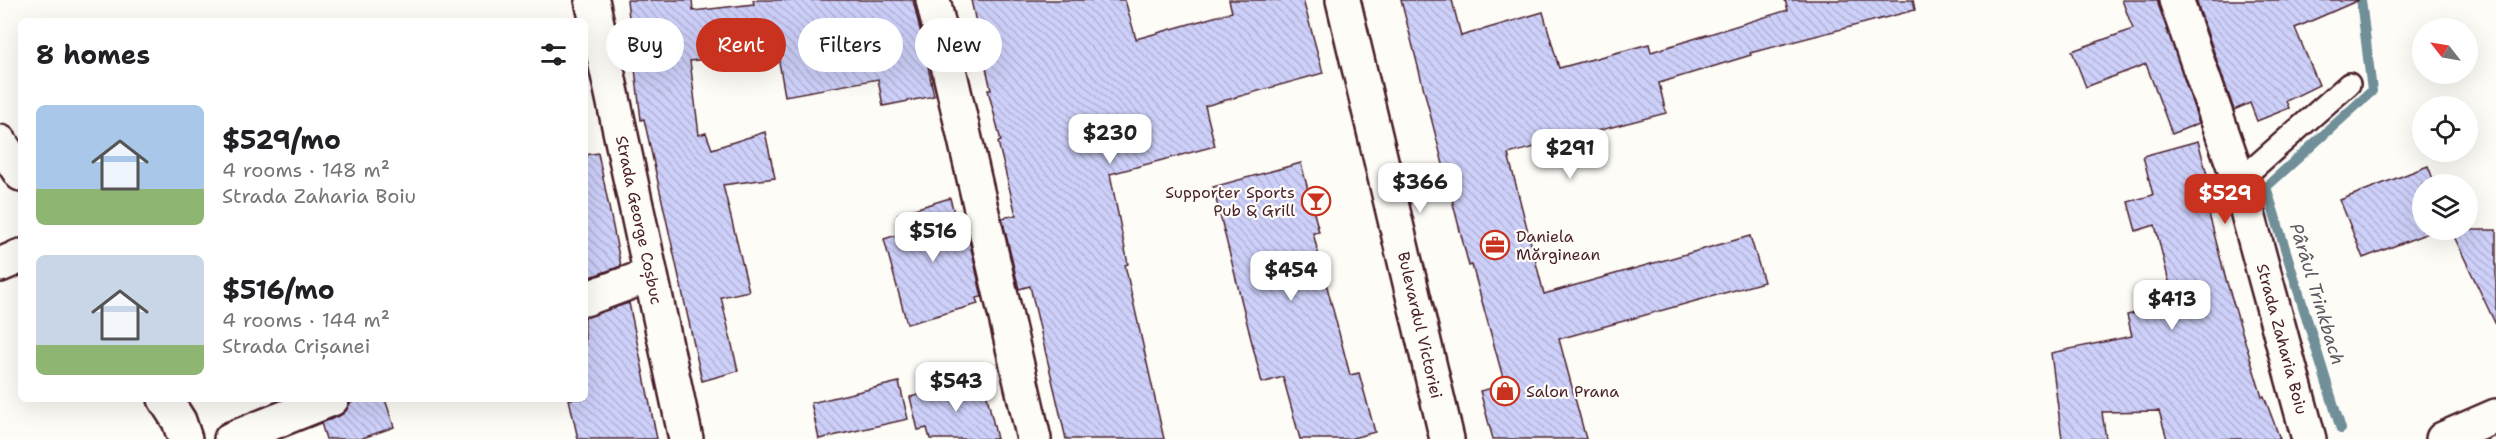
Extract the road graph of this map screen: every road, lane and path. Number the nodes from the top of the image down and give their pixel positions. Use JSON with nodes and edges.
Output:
{"nodes":[{"id":1,"x":591,"y":0,"type":"edge"},
{"id":2,"x":933,"y":0,"type":"edge"},
{"id":3,"x":1343,"y":0,"type":"edge"},
{"id":4,"x":2176,"y":0,"type":"edge"},
{"id":5,"x":2349,"y":84,"type":"dead end"},
{"id":6,"x":0,"y":142,"type":"edge"},
{"id":7,"x":18,"y":169,"type":"edge"},
{"id":8,"x":2239,"y":180,"type":"junction"},
{"id":9,"x":18,"y":257,"type":"edge"},
{"id":10,"x":0,"y":265,"type":"edge"},
{"id":11,"x":650,"y":275,"type":"junction"},
{"id":12,"x":588,"y":298,"type":"edge"},
{"id":13,"x":167,"y":402,"type":"edge"},
{"id":14,"x":324,"y":402,"type":"edge"},
{"id":15,"x":2496,"y":416,"type":"edge"},
{"id":16,"x":185,"y":439,"type":"edge"},
{"id":17,"x":231,"y":439,"type":"edge"},
{"id":18,"x":686,"y":439,"type":"edge"},
{"id":19,"x":1034,"y":439,"type":"edge"},
{"id":20,"x":1447,"y":439,"type":"edge"},
{"id":21,"x":2309,"y":439,"type":"edge"},
{"id":22,"x":2444,"y":439,"type":"edge"}],
"edges":[{"from":1,"to":11,"type":"street","name":"Strada George Coșbuc"},
{"from":2,"to":19,"type":"street"},
{"from":3,"to":20,"type":"street","name":"Bulevardul Victoriei"},
{"from":4,"to":8,"type":"street","name":"Strada Zaharia Boiu"},
{"from":5,"to":8,"type":"lane"},
{"from":6,"to":7,"type":"street"},
{"from":8,"to":21,"type":"street","name":"Strada Zaharia Boiu"},
{"from":9,"to":10,"type":"street"},
{"from":11,"to":12,"type":"street"},
{"from":11,"to":18,"type":"street","name":"Strada George Coșbuc"},
{"from":13,"to":16,"type":"street"},
{"from":14,"to":17,"type":"street"},
{"from":15,"to":22,"type":"street"}]}
